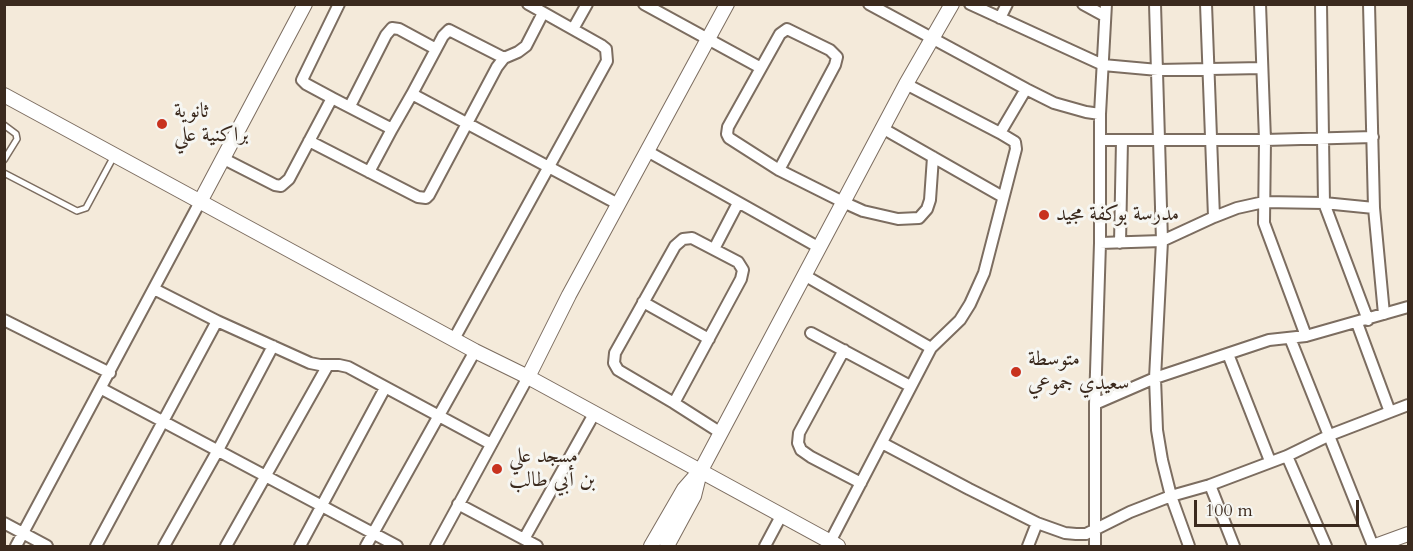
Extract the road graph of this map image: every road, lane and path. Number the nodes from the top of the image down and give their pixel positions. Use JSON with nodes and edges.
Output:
{"nodes":[{"id":1,"x":305,"y":4,"type":"edge"},
{"id":2,"x":339,"y":4,"type":"edge"},
{"id":3,"x":528,"y":4,"type":"edge"},
{"id":4,"x":587,"y":4,"type":"edge"},
{"id":5,"x":644,"y":4,"type":"edge"},
{"id":6,"x":727,"y":4,"type":"edge"},
{"id":7,"x":869,"y":4,"type":"edge"},
{"id":8,"x":893,"y":4,"type":"edge"},
{"id":9,"x":952,"y":4,"type":"edge"},
{"id":10,"x":970,"y":4,"type":"edge"},
{"id":11,"x":1008,"y":4,"type":"edge"},
{"id":12,"x":1083,"y":4,"type":"edge"},
{"id":13,"x":1155,"y":4,"type":"edge"},
{"id":14,"x":1206,"y":4,"type":"edge"},
{"id":15,"x":1260,"y":4,"type":"edge"},
{"id":16,"x":1321,"y":4,"type":"edge"},
{"id":17,"x":1369,"y":4,"type":"edge"},
{"id":18,"x":1106,"y":10,"type":"edge"},
{"id":19,"x":543,"y":14,"type":"junction"},
{"id":20,"x":888,"y":15,"type":"junction"},
{"id":21,"x":1000,"y":18,"type":"junction"},
{"id":22,"x":573,"y":29,"type":"junction"},
{"id":23,"x":709,"y":39,"type":"junction"},
{"id":24,"x":933,"y":40,"type":"junction"},
{"id":25,"x":436,"y":49,"type":"junction"},
{"id":26,"x":504,"y":58,"type":"junction"},
{"id":27,"x":1103,"y":66,"type":"junction"},
{"id":28,"x":761,"y":68,"type":"junction"},
{"id":29,"x":1262,"y":68,"type":"junction"},
{"id":30,"x":1209,"y":69,"type":"junction"},
{"id":31,"x":1158,"y":70,"type":"junction"},
{"id":32,"x":906,"y":84,"type":"junction"},
{"id":33,"x":1026,"y":89,"type":"junction"},
{"id":34,"x":412,"y":94,"type":"junction"},
{"id":35,"x":4,"y":95,"type":"edge"},
{"id":36,"x":332,"y":98,"type":"junction"},
{"id":37,"x":350,"y":106,"type":"junction"},
{"id":38,"x":1100,"y":114,"type":"junction"},
{"id":39,"x":468,"y":123,"type":"junction"},
{"id":40,"x":4,"y":125,"type":"edge"},
{"id":41,"x":882,"y":128,"type":"junction"},
{"id":42,"x":392,"y":129,"type":"junction"},
{"id":43,"x":1000,"y":133,"type":"junction"},
{"id":44,"x":1322,"y":137,"type":"junction"},
{"id":45,"x":1372,"y":137,"type":"junction"},
{"id":46,"x":1160,"y":139,"type":"junction"},
{"id":47,"x":1212,"y":139,"type":"junction"},
{"id":48,"x":1101,"y":140,"type":"junction"},
{"id":49,"x":1122,"y":140,"type":"junction"},
{"id":50,"x":1265,"y":140,"type":"junction"},
{"id":51,"x":309,"y":141,"type":"junction"},
{"id":52,"x":647,"y":151,"type":"junction"},
{"id":53,"x":115,"y":155,"type":"junction"},
{"id":54,"x":933,"y":157,"type":"junction"},
{"id":55,"x":224,"y":159,"type":"junction"},
{"id":56,"x":4,"y":160,"type":"edge"},
{"id":57,"x":547,"y":167,"type":"junction"},
{"id":58,"x":779,"y":170,"type":"junction"},
{"id":59,"x":369,"y":172,"type":"junction"},
{"id":60,"x":4,"y":173,"type":"edge"},
{"id":61,"x":1003,"y":196,"type":"junction"},
{"id":62,"x":201,"y":200,"type":"junction"},
{"id":63,"x":843,"y":202,"type":"junction"},
{"id":64,"x":1264,"y":202,"type":"junction"},
{"id":65,"x":738,"y":203,"type":"junction"},
{"id":66,"x":1324,"y":203,"type":"junction"},
{"id":67,"x":618,"y":204,"type":"junction"},
{"id":68,"x":1374,"y":208,"type":"junction"},
{"id":69,"x":1214,"y":217,"type":"junction"},
{"id":70,"x":1162,"y":241,"type":"junction"},
{"id":71,"x":1100,"y":243,"type":"junction"},
{"id":72,"x":1120,"y":243,"type":"junction"},
{"id":73,"x":818,"y":247,"type":"junction"},
{"id":74,"x":714,"y":249,"type":"junction"},
{"id":75,"x":804,"y":275,"type":"junction"},
{"id":76,"x":154,"y":290,"type":"junction"},
{"id":77,"x":643,"y":302,"type":"junction"},
{"id":78,"x":1408,"y":307,"type":"edge"},
{"id":79,"x":1384,"y":314,"type":"junction"},
{"id":80,"x":4,"y":320,"type":"edge"},
{"id":81,"x":217,"y":321,"type":"junction"},
{"id":82,"x":1362,"y":321,"type":"junction"},
{"id":83,"x":811,"y":333,"type":"dead end"},
{"id":84,"x":1306,"y":336,"type":"junction"},
{"id":85,"x":1290,"y":338,"type":"junction"},
{"id":86,"x":454,"y":339,"type":"junction"},
{"id":87,"x":709,"y":339,"type":"junction"},
{"id":88,"x":273,"y":346,"type":"junction"},
{"id":89,"x":931,"y":348,"type":"junction"},
{"id":90,"x":843,"y":350,"type":"junction"},
{"id":91,"x":475,"y":351,"type":"junction"},
{"id":92,"x":1228,"y":354,"type":"junction"},
{"id":93,"x":328,"y":365,"type":"junction"},
{"id":94,"x":110,"y":373,"type":"junction"},
{"id":95,"x":528,"y":377,"type":"junction"},
{"id":96,"x":1155,"y":378,"type":"junction"},
{"id":97,"x":910,"y":386,"type":"junction"},
{"id":98,"x":385,"y":387,"type":"junction"},
{"id":99,"x":102,"y":389,"type":"junction"},
{"id":100,"x":674,"y":402,"type":"junction"},
{"id":101,"x":1095,"y":404,"type":"junction"},
{"id":102,"x":1408,"y":405,"type":"edge"},
{"id":103,"x":1390,"y":412,"type":"junction"},
{"id":104,"x":594,"y":414,"type":"junction"},
{"id":105,"x":439,"y":416,"type":"junction"},
{"id":106,"x":163,"y":421,"type":"junction"},
{"id":107,"x":720,"y":433,"type":"junction"},
{"id":108,"x":1330,"y":435,"type":"junction"},
{"id":109,"x":882,"y":443,"type":"junction"},
{"id":110,"x":491,"y":444,"type":"junction"},
{"id":111,"x":218,"y":450,"type":"junction"},
{"id":112,"x":1287,"y":456,"type":"junction"},
{"id":113,"x":1270,"y":461,"type":"junction"},
{"id":114,"x":700,"y":472,"type":"junction"},
{"id":115,"x":267,"y":475,"type":"junction"},
{"id":116,"x":861,"y":483,"type":"junction"},
{"id":117,"x":1210,"y":485,"type":"junction"},
{"id":118,"x":1171,"y":496,"type":"junction"},
{"id":119,"x":458,"y":504,"type":"junction"},
{"id":120,"x":323,"y":506,"type":"junction"},
{"id":121,"x":781,"y":516,"type":"junction"},
{"id":122,"x":4,"y":523,"type":"edge"},
{"id":123,"x":1037,"y":523,"type":"junction"},
{"id":124,"x":1097,"y":528,"type":"junction"},
{"id":125,"x":373,"y":532,"type":"junction"},
{"id":126,"x":24,"y":533,"type":"junction"},
{"id":127,"x":1408,"y":534,"type":"edge"},
{"id":128,"x":530,"y":544,"type":"edge"},
{"id":129,"x":834,"y":544,"type":"edge"},
{"id":130,"x":16,"y":546,"type":"edge"},
{"id":131,"x":46,"y":546,"type":"edge"},
{"id":132,"x":96,"y":546,"type":"edge"},
{"id":133,"x":164,"y":546,"type":"edge"},
{"id":134,"x":226,"y":546,"type":"edge"},
{"id":135,"x":300,"y":546,"type":"edge"},
{"id":136,"x":366,"y":546,"type":"edge"},
{"id":137,"x":398,"y":546,"type":"edge"},
{"id":138,"x":436,"y":546,"type":"edge"},
{"id":139,"x":651,"y":546,"type":"edge"},
{"id":140,"x":667,"y":546,"type":"edge"},
{"id":141,"x":765,"y":546,"type":"edge"},
{"id":142,"x":1028,"y":546,"type":"edge"},
{"id":143,"x":1095,"y":546,"type":"edge"},
{"id":144,"x":1190,"y":546,"type":"edge"},
{"id":145,"x":1234,"y":546,"type":"edge"},
{"id":146,"x":1326,"y":546,"type":"edge"},
{"id":147,"x":1374,"y":546,"type":"edge"}],
"edges":[{"from":1,"to":55,"type":"main road"},
{"from":2,"to":36,"type":"street"},
{"from":3,"to":19,"type":"street"},
{"from":4,"to":22,"type":"street"},
{"from":5,"to":23,"type":"street"},
{"from":6,"to":23,"type":"main road"},
{"from":7,"to":20,"type":"street"},
{"from":8,"to":20,"type":"street"},
{"from":9,"to":24,"type":"main road"},
{"from":10,"to":21,"type":"street"},
{"from":11,"to":21,"type":"street"},
{"from":12,"to":18,"type":"street"},
{"from":13,"to":31,"type":"street"},
{"from":14,"to":30,"type":"street"},
{"from":15,"to":29,"type":"street"},
{"from":16,"to":44,"type":"street"},
{"from":17,"to":45,"type":"street"},
{"from":18,"to":27,"type":"street"},
{"from":19,"to":22,"type":"street"},
{"from":19,"to":26,"type":"street"},
{"from":20,"to":24,"type":"street"},
{"from":21,"to":27,"type":"street"},
{"from":22,"to":57,"type":"street"},
{"from":23,"to":28,"type":"street"},
{"from":23,"to":52,"type":"main road"},
{"from":24,"to":32,"type":"main road"},
{"from":24,"to":33,"type":"street"},
{"from":25,"to":26,"type":"street"},
{"from":25,"to":34,"type":"street"},
{"from":25,"to":37,"type":"street"},
{"from":26,"to":39,"type":"street"},
{"from":27,"to":31,"type":"street"},
{"from":27,"to":38,"type":"street"},
{"from":28,"to":58,"type":"street"},
{"from":28,"to":58,"type":"street"},
{"from":29,"to":30,"type":"street"},
{"from":29,"to":50,"type":"street"},
{"from":30,"to":31,"type":"street"},
{"from":30,"to":47,"type":"street"},
{"from":31,"to":46,"type":"street"},
{"from":32,"to":41,"type":"main road"},
{"from":32,"to":43,"type":"street"},
{"from":33,"to":38,"type":"street"},
{"from":33,"to":43,"type":"street"},
{"from":34,"to":39,"type":"street"},
{"from":34,"to":42,"type":"street"},
{"from":35,"to":53,"type":"main road"},
{"from":36,"to":37,"type":"street"},
{"from":36,"to":51,"type":"street"},
{"from":37,"to":42,"type":"street"},
{"from":38,"to":48,"type":"street"},
{"from":39,"to":57,"type":"street"},
{"from":39,"to":59,"type":"street"},
{"from":40,"to":56,"type":"lane"},
{"from":41,"to":54,"type":"street"},
{"from":41,"to":63,"type":"main road"},
{"from":42,"to":59,"type":"street"},
{"from":43,"to":61,"type":"street"},
{"from":44,"to":45,"type":"street"},
{"from":44,"to":50,"type":"street"},
{"from":44,"to":66,"type":"street"},
{"from":45,"to":68,"type":"street"},
{"from":46,"to":47,"type":"street"},
{"from":46,"to":49,"type":"street"},
{"from":46,"to":70,"type":"street"},
{"from":47,"to":50,"type":"street"},
{"from":47,"to":69,"type":"street"},
{"from":48,"to":49,"type":"street"},
{"from":48,"to":71,"type":"street"},
{"from":49,"to":72,"type":"street"},
{"from":50,"to":64,"type":"street"},
{"from":51,"to":55,"type":"street"},
{"from":51,"to":59,"type":"street"},
{"from":52,"to":65,"type":"street"},
{"from":52,"to":67,"type":"main road"},
{"from":53,"to":60,"type":"lane"},
{"from":53,"to":62,"type":"main road"},
{"from":54,"to":61,"type":"street"},
{"from":54,"to":63,"type":"street"},
{"from":55,"to":62,"type":"main road"},
{"from":57,"to":67,"type":"street"},
{"from":57,"to":86,"type":"street"},
{"from":58,"to":63,"type":"street"},
{"from":61,"to":89,"type":"street"},
{"from":62,"to":76,"type":"street"},
{"from":62,"to":86,"type":"main road"},
{"from":63,"to":73,"type":"main road"},
{"from":64,"to":66,"type":"street"},
{"from":64,"to":69,"type":"street"},
{"from":64,"to":84,"type":"street"},
{"from":65,"to":73,"type":"street"},
{"from":65,"to":74,"type":"street"},
{"from":66,"to":68,"type":"street"},
{"from":66,"to":82,"type":"street"},
{"from":67,"to":95,"type":"main road"},
{"from":68,"to":79,"type":"street"},
{"from":69,"to":70,"type":"street"},
{"from":70,"to":72,"type":"street"},
{"from":70,"to":96,"type":"street"},
{"from":71,"to":72,"type":"street"},
{"from":71,"to":101,"type":"street"},
{"from":73,"to":75,"type":"main road"},
{"from":74,"to":77,"type":"street"},
{"from":74,"to":87,"type":"street"},
{"from":75,"to":89,"type":"street"},
{"from":75,"to":107,"type":"main road"},
{"from":76,"to":81,"type":"street"},
{"from":76,"to":94,"type":"street"},
{"from":77,"to":87,"type":"street"},
{"from":77,"to":100,"type":"street"},
{"from":78,"to":79,"type":"street"},
{"from":79,"to":82,"type":"street"},
{"from":80,"to":94,"type":"street"},
{"from":81,"to":88,"type":"street"},
{"from":81,"to":106,"type":"street"},
{"from":82,"to":84,"type":"street"},
{"from":82,"to":103,"type":"street"},
{"from":83,"to":90,"type":"street"},
{"from":84,"to":85,"type":"street"},
{"from":85,"to":92,"type":"street"},
{"from":85,"to":108,"type":"street"},
{"from":86,"to":91,"type":"main road"},
{"from":87,"to":100,"type":"street"},
{"from":88,"to":93,"type":"street"},
{"from":88,"to":111,"type":"street"},
{"from":89,"to":97,"type":"street"},
{"from":90,"to":97,"type":"street"},
{"from":90,"to":116,"type":"street"},
{"from":91,"to":95,"type":"main road"},
{"from":91,"to":105,"type":"street"},
{"from":92,"to":96,"type":"street"},
{"from":92,"to":113,"type":"street"},
{"from":93,"to":98,"type":"street"},
{"from":93,"to":115,"type":"street"},
{"from":94,"to":99,"type":"street"},
{"from":95,"to":104,"type":"main road"},
{"from":95,"to":110,"type":"street"},
{"from":96,"to":101,"type":"street"},
{"from":96,"to":118,"type":"street"},
{"from":97,"to":109,"type":"street"},
{"from":98,"to":105,"type":"street"},
{"from":98,"to":120,"type":"street"},
{"from":99,"to":106,"type":"street"},
{"from":99,"to":126,"type":"street"},
{"from":100,"to":107,"type":"street"},
{"from":101,"to":124,"type":"street"},
{"from":102,"to":103,"type":"street"},
{"from":103,"to":108,"type":"street"},
{"from":104,"to":114,"type":"main road"},
{"from":104,"to":128,"type":"street"},
{"from":105,"to":110,"type":"street"},
{"from":105,"to":125,"type":"street"},
{"from":106,"to":111,"type":"street"},
{"from":106,"to":132,"type":"street"},
{"from":107,"to":114,"type":"main road"},
{"from":108,"to":112,"type":"street"},
{"from":108,"to":147,"type":"street"},
{"from":109,"to":116,"type":"street"},
{"from":109,"to":123,"type":"street"},
{"from":110,"to":119,"type":"street"},
{"from":111,"to":115,"type":"street"},
{"from":111,"to":133,"type":"street"},
{"from":112,"to":113,"type":"street"},
{"from":112,"to":146,"type":"street"},
{"from":113,"to":117,"type":"street"},
{"from":114,"to":121,"type":"main road"},
{"from":114,"to":139,"type":"main road"},
{"from":114,"to":140,"type":"main road"},
{"from":115,"to":120,"type":"street"},
{"from":115,"to":134,"type":"street"},
{"from":116,"to":129,"type":"street"},
{"from":117,"to":118,"type":"street"},
{"from":117,"to":145,"type":"street"},
{"from":118,"to":124,"type":"street"},
{"from":118,"to":144,"type":"street"},
{"from":119,"to":128,"type":"street"},
{"from":119,"to":138,"type":"street"},
{"from":120,"to":125,"type":"street"},
{"from":120,"to":135,"type":"street"},
{"from":121,"to":129,"type":"main road"},
{"from":121,"to":141,"type":"street"},
{"from":122,"to":126,"type":"street"},
{"from":123,"to":124,"type":"street"},
{"from":123,"to":142,"type":"street"},
{"from":124,"to":143,"type":"street"},
{"from":125,"to":136,"type":"street"},
{"from":125,"to":137,"type":"street"},
{"from":126,"to":130,"type":"street"},
{"from":126,"to":131,"type":"street"},
{"from":127,"to":147,"type":"main road"}]}
